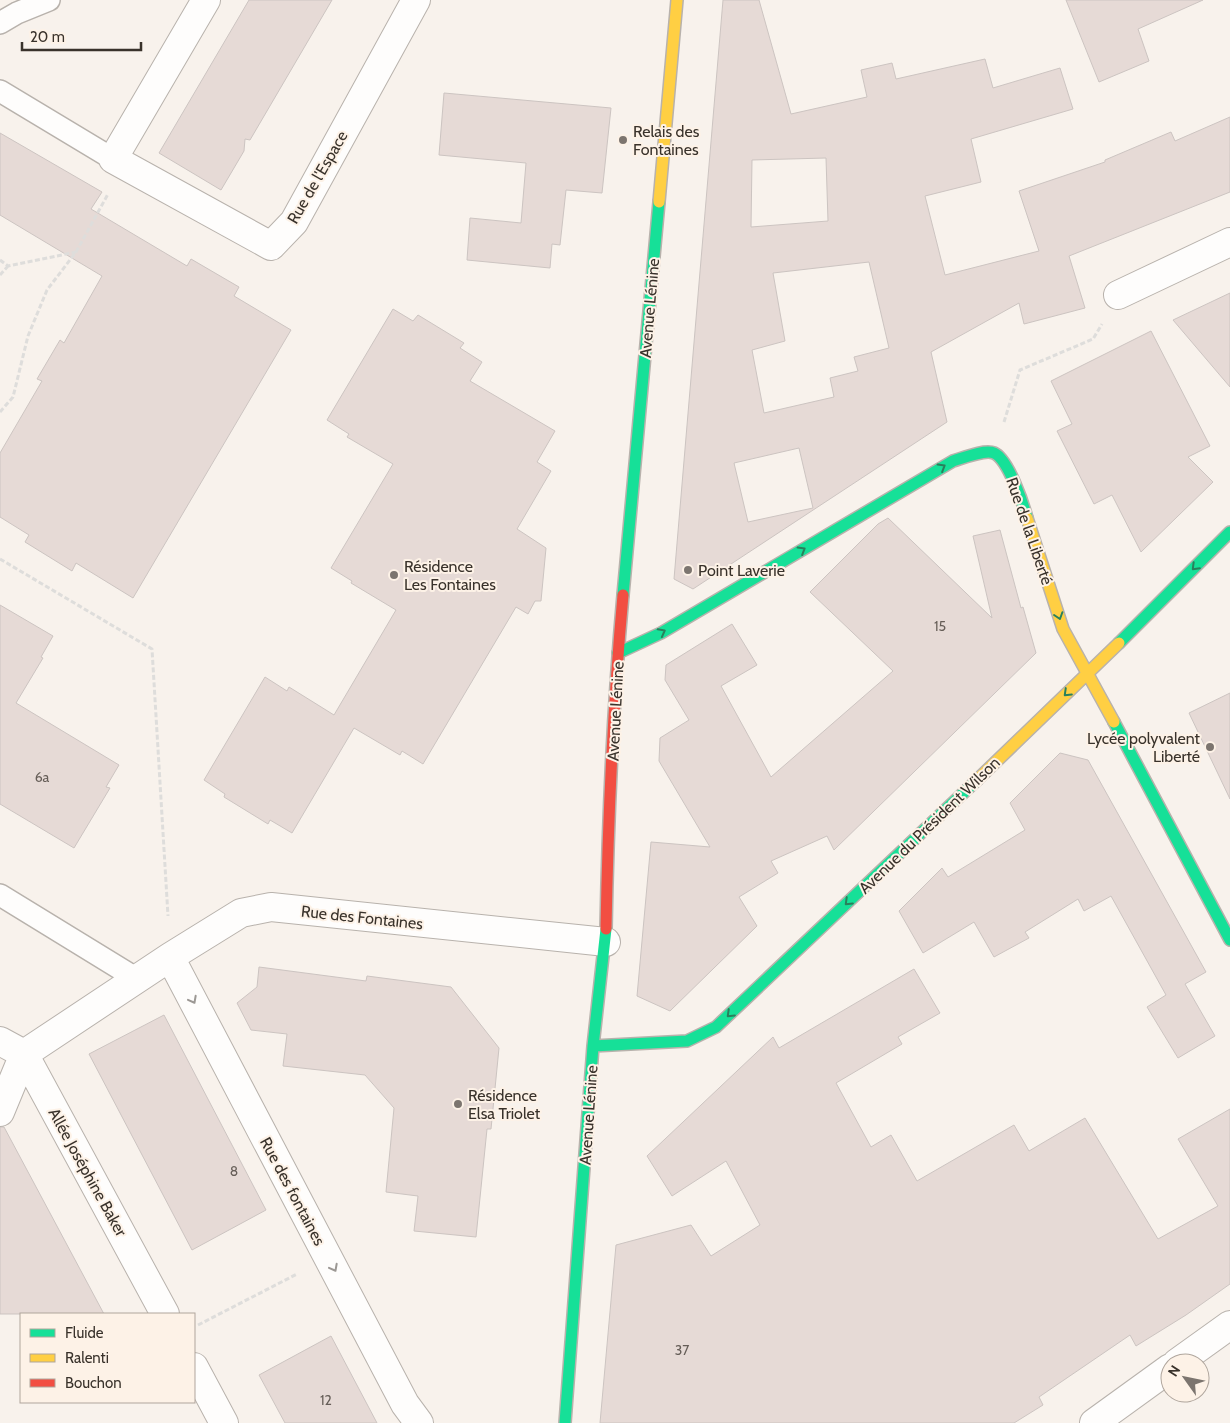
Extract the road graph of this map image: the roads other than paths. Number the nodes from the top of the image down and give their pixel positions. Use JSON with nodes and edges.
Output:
{"nodes":[{"id":1,"x":49,"y":0,"type":"edge"},
{"id":2,"x":206,"y":0,"type":"edge"},
{"id":3,"x":416,"y":0,"type":"edge"},
{"id":4,"x":677,"y":0,"type":"edge"},
{"id":5,"x":0,"y":23,"type":"edge"},
{"id":6,"x":0,"y":91,"type":"edge"},
{"id":7,"x":118,"y":162,"type":"junction"},
{"id":8,"x":1230,"y":242,"type":"edge"},
{"id":9,"x":1118,"y":295,"type":"road end"},
{"id":10,"x":1230,"y":532,"type":"edge"},
{"id":11,"x":618,"y":653,"type":"junction"},
{"id":12,"x":1088,"y":674,"type":"junction"},
{"id":13,"x":0,"y":896,"type":"edge"},
{"id":14,"x":1230,"y":940,"type":"edge"},
{"id":15,"x":606,"y":942,"type":"junction"},
{"id":16,"x":170,"y":957,"type":"junction"},
{"id":17,"x":137,"y":979,"type":"junction"},
{"id":18,"x":0,"y":1041,"type":"edge"},
{"id":19,"x":593,"y":1046,"type":"junction"},
{"id":20,"x":24,"y":1054,"type":"junction"},
{"id":21,"x":0,"y":1112,"type":"edge"},
{"id":22,"x":164,"y":1313,"type":"edge"},
{"id":23,"x":1230,"y":1325,"type":"edge"},
{"id":24,"x":1191,"y":1353,"type":"edge"},
{"id":25,"x":195,"y":1369,"type":"edge"},
{"id":26,"x":1160,"y":1375,"type":"edge"},
{"id":27,"x":224,"y":1423,"type":"edge"},
{"id":28,"x":419,"y":1423,"type":"edge"},
{"id":29,"x":565,"y":1423,"type":"edge"},
{"id":30,"x":1094,"y":1423,"type":"edge"}],
"edges":[{"from":1,"to":5,"type":"lane"},
{"from":2,"to":7,"type":"street"},
{"from":3,"to":7,"type":"street","name":"Rue de l'Espace"},
{"from":4,"to":11,"type":"street","name":"Avenue Lénine"},
{"from":6,"to":7,"type":"lane","name":"Rue de l'Espace"},
{"from":8,"to":9,"type":"street"},
{"from":10,"to":12,"type":"street","name":"Avenue du Président Wilson","one_way":true},
{"from":11,"to":12,"type":"street","name":"Rue de la Liberté","one_way":true},
{"from":11,"to":15,"type":"street","name":"Avenue Lénine"},
{"from":12,"to":14,"type":"street","name":"Rue de la Liberté"},
{"from":12,"to":19,"type":"street","name":"Avenue du Président Wilson","one_way":true},
{"from":13,"to":17,"type":"lane"},
{"from":15,"to":16,"type":"street","name":"Rue des Fontaines"},
{"from":15,"to":19,"type":"street","name":"Avenue Lénine"},
{"from":16,"to":17,"type":"street","name":"Rue des Fontaines"},
{"from":16,"to":28,"type":"street","name":"Rue des fontaines","one_way":true},
{"from":17,"to":20,"type":"street","name":"Rue des Fontaines"},
{"from":18,"to":20,"type":"street"},
{"from":19,"to":29,"type":"street","name":"Avenue Lénine"},
{"from":20,"to":21,"type":"street"},
{"from":20,"to":22,"type":"street","name":"Allée Joséphine Baker"},
{"from":23,"to":24,"type":"street"},
{"from":25,"to":27,"type":"street"},
{"from":26,"to":30,"type":"street"}]}
